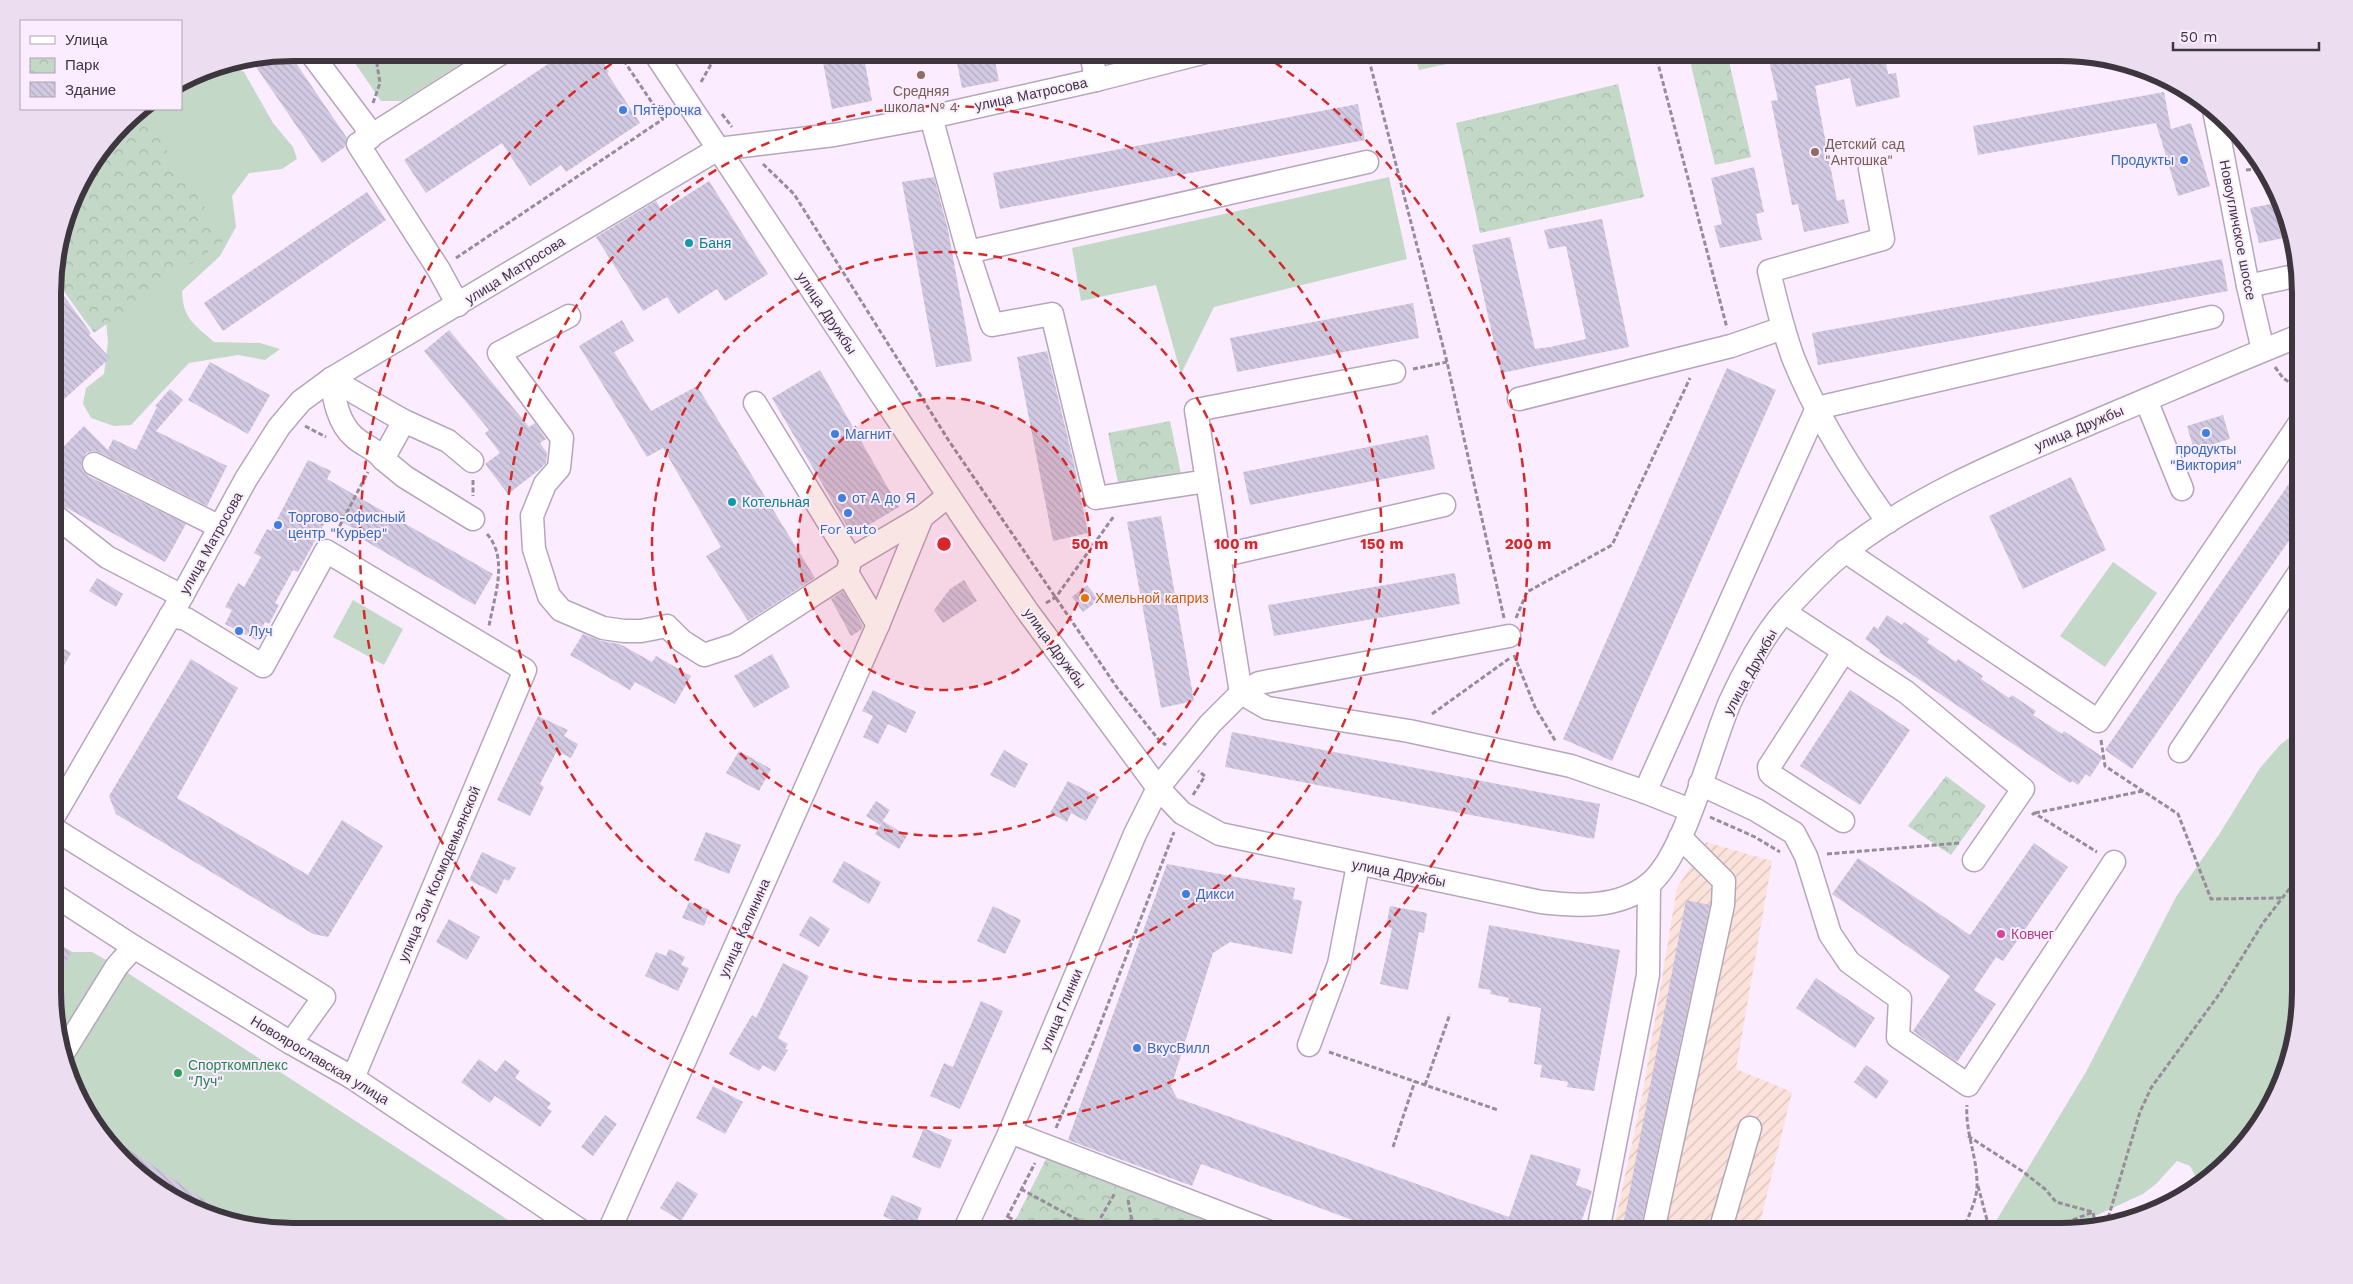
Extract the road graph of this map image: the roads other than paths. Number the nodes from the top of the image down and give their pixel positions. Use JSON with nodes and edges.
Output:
{"nodes":[{"id":1,"x":316,"y":61,"type":"edge"},
{"id":2,"x":488,"y":61,"type":"edge"},
{"id":3,"x":660,"y":61,"type":"edge"},
{"id":4,"x":1093,"y":61,"type":"edge"},
{"id":5,"x":1171,"y":61,"type":"edge"},
{"id":6,"x":1096,"y":80,"type":"junction"},
{"id":7,"x":931,"y":116,"type":"junction"},
{"id":8,"x":2216,"y":122,"type":"edge"},
{"id":9,"x":367,"y":131,"type":"junction"},
{"id":10,"x":718,"y":149,"type":"junction"},
{"id":11,"x":1367,"y":162,"type":"dead end"},
{"id":12,"x":1870,"y":170,"type":"dead end"},
{"id":13,"x":968,"y":252,"type":"junction"},
{"id":14,"x":2291,"y":277,"type":"edge"},
{"id":15,"x":2248,"y":286,"type":"junction"},
{"id":16,"x":458,"y":305,"type":"junction"},
{"id":17,"x":568,"y":316,"type":"dead end"},
{"id":18,"x":2212,"y":317,"type":"dead end"},
{"id":19,"x":1783,"y":328,"type":"junction"},
{"id":20,"x":2292,"y":339,"type":"edge"},
{"id":21,"x":2263,"y":350,"type":"junction"},
{"id":22,"x":1394,"y":372,"type":"road end"},
{"id":23,"x":331,"y":379,"type":"junction"},
{"id":24,"x":1519,"y":399,"type":"dead end"},
{"id":25,"x":2146,"y":400,"type":"junction"},
{"id":26,"x":755,"y":403,"type":"dead end"},
{"id":27,"x":1817,"y":408,"type":"junction"},
{"id":28,"x":404,"y":421,"type":"junction"},
{"id":29,"x":2292,"y":434,"type":"edge"},
{"id":30,"x":380,"y":456,"type":"junction"},
{"id":31,"x":472,"y":461,"type":"road end"},
{"id":32,"x":94,"y":464,"type":"dead end"},
{"id":33,"x":1207,"y":481,"type":"junction"},
{"id":34,"x":2182,"y":489,"type":"dead end"},
{"id":35,"x":948,"y":496,"type":"junction"},
{"id":36,"x":1444,"y":505,"type":"dead end"},
{"id":37,"x":922,"y":517,"type":"junction"},
{"id":38,"x":473,"y":519,"type":"road end"},
{"id":39,"x":61,"y":521,"type":"edge"},
{"id":40,"x":1888,"y":522,"type":"junction"},
{"id":41,"x":220,"y":528,"type":"junction"},
{"id":42,"x":1845,"y":551,"type":"junction"},
{"id":43,"x":1220,"y":556,"type":"junction"},
{"id":44,"x":849,"y":566,"type":"junction"},
{"id":45,"x":2292,"y":583,"type":"edge"},
{"id":46,"x":182,"y":596,"type":"junction"},
{"id":47,"x":1784,"y":612,"type":"junction"},
{"id":48,"x":170,"y":616,"type":"junction"},
{"id":49,"x":878,"y":625,"type":"junction"},
{"id":50,"x":1512,"y":646,"type":"road end"},
{"id":51,"x":1844,"y":651,"type":"junction"},
{"id":52,"x":1242,"y":692,"type":"junction"},
{"id":53,"x":2180,"y":751,"type":"dead end"},
{"id":54,"x":1700,"y":784,"type":"junction"},
{"id":55,"x":1158,"y":788,"type":"junction"},
{"id":56,"x":1644,"y":792,"type":"junction"},
{"id":57,"x":61,"y":804,"type":"edge"},
{"id":58,"x":1690,"y":810,"type":"junction"},
{"id":59,"x":1843,"y":821,"type":"dead end"},
{"id":60,"x":61,"y":832,"type":"edge"},
{"id":61,"x":1680,"y":837,"type":"junction"},
{"id":62,"x":1980,"y":851,"type":"road end"},
{"id":63,"x":2114,"y":862,"type":"road end"},
{"id":64,"x":1358,"y":865,"type":"junction"},
{"id":65,"x":1649,"y":885,"type":"junction"},
{"id":66,"x":61,"y":900,"type":"edge"},
{"id":67,"x":134,"y":947,"type":"junction"},
{"id":68,"x":291,"y":1043,"type":"junction"},
{"id":69,"x":68,"y":1045,"type":"edge"},
{"id":70,"x":1309,"y":1045,"type":"road end"},
{"id":71,"x":353,"y":1078,"type":"junction"},
{"id":72,"x":1750,"y":1128,"type":"dead end"},
{"id":73,"x":1010,"y":1132,"type":"junction"},
{"id":74,"x":569,"y":1223,"type":"edge"},
{"id":75,"x":613,"y":1223,"type":"edge"},
{"id":76,"x":968,"y":1223,"type":"edge"},
{"id":77,"x":1246,"y":1223,"type":"edge"},
{"id":78,"x":1602,"y":1223,"type":"edge"},
{"id":79,"x":1655,"y":1223,"type":"edge"},
{"id":80,"x":1722,"y":1223,"type":"edge"}],
"edges":[{"from":1,"to":9,"type":"street"},
{"from":2,"to":9,"type":"street"},
{"from":3,"to":10,"type":"street","name":"улица Дружбы"},
{"from":4,"to":6,"type":"street"},
{"from":5,"to":6,"type":"street","name":"улица Матросова"},
{"from":6,"to":7,"type":"street","name":"улица Матросова"},
{"from":7,"to":10,"type":"street","name":"улица Матросова"},
{"from":7,"to":13,"type":"street"},
{"from":8,"to":15,"type":"street","name":"Новоугличское шоссе"},
{"from":9,"to":16,"type":"street"},
{"from":10,"to":16,"type":"street","name":"улица Матросова"},
{"from":10,"to":35,"type":"street","name":"улица Дружбы"},
{"from":11,"to":13,"type":"street"},
{"from":12,"to":19,"type":"street"},
{"from":13,"to":33,"type":"street"},
{"from":14,"to":15,"type":"street"},
{"from":15,"to":21,"type":"street","name":"Новоугличское шоссе"},
{"from":16,"to":23,"type":"street","name":"улица Матросова"},
{"from":17,"to":44,"type":"street"},
{"from":18,"to":27,"type":"street"},
{"from":19,"to":24,"type":"street"},
{"from":19,"to":27,"type":"street"},
{"from":20,"to":21,"type":"street","name":"улица Дружбы"},
{"from":21,"to":25,"type":"street","name":"улица Дружбы"},
{"from":22,"to":33,"type":"street"},
{"from":23,"to":28,"type":"street"},
{"from":23,"to":30,"type":"street"},
{"from":23,"to":41,"type":"street","name":"улица Матросова"},
{"from":25,"to":34,"type":"street"},
{"from":25,"to":40,"type":"street","name":"улица Дружбы"},
{"from":26,"to":44,"type":"street"},
{"from":27,"to":40,"type":"street"},
{"from":27,"to":56,"type":"street"},
{"from":28,"to":30,"type":"street"},
{"from":28,"to":31,"type":"street"},
{"from":29,"to":42,"type":"street"},
{"from":30,"to":38,"type":"street"},
{"from":32,"to":41,"type":"street"},
{"from":33,"to":43,"type":"street"},
{"from":35,"to":37,"type":"street"},
{"from":35,"to":55,"type":"street","name":"улица Дружбы"},
{"from":36,"to":43,"type":"street"},
{"from":37,"to":44,"type":"street"},
{"from":37,"to":49,"type":"street","name":"улица Калинина"},
{"from":39,"to":46,"type":"street"},
{"from":40,"to":42,"type":"street","name":"улица Дружбы"},
{"from":41,"to":46,"type":"street","name":"улица Матросова"},
{"from":42,"to":47,"type":"street","name":"улица Дружбы"},
{"from":43,"to":52,"type":"street"},
{"from":44,"to":49,"type":"street"},
{"from":45,"to":53,"type":"street"},
{"from":46,"to":48,"type":"street","name":"улица Матросова"},
{"from":47,"to":51,"type":"street"},
{"from":47,"to":54,"type":"street","name":"улица Дружбы"},
{"from":48,"to":57,"type":"street","name":"улица Матросова"},
{"from":48,"to":71,"type":"street","name":"улица Зои Космодемьянской"},
{"from":49,"to":75,"type":"street","name":"улица Калинина"},
{"from":50,"to":52,"type":"street","name":"улица Глинки"},
{"from":51,"to":59,"type":"street"},
{"from":51,"to":62,"type":"street"},
{"from":52,"to":55,"type":"street","name":"улица Глинки"},
{"from":52,"to":56,"type":"street"},
{"from":54,"to":58,"type":"street","name":"улица Дружбы"},
{"from":54,"to":63,"type":"street"},
{"from":55,"to":64,"type":"street","name":"улица Дружбы"},
{"from":55,"to":73,"type":"street","name":"улица Глинки"},
{"from":56,"to":58,"type":"street"},
{"from":58,"to":61,"type":"street","name":"улица Дружбы"},
{"from":60,"to":68,"type":"street"},
{"from":61,"to":65,"type":"street","name":"улица Дружбы"},
{"from":61,"to":79,"type":"street"},
{"from":64,"to":65,"type":"street","name":"улица Дружбы"},
{"from":64,"to":70,"type":"street"},
{"from":65,"to":78,"type":"street"},
{"from":66,"to":67,"type":"street","name":"Новоярославская улица"},
{"from":67,"to":68,"type":"street","name":"Новоярославская улица"},
{"from":67,"to":69,"type":"street"},
{"from":68,"to":71,"type":"street","name":"Новоярославская улица"},
{"from":71,"to":74,"type":"street","name":"Новоярославская улица"},
{"from":72,"to":80,"type":"street"},
{"from":73,"to":76,"type":"street","name":"улица Глинки"},
{"from":73,"to":77,"type":"street"}]}
